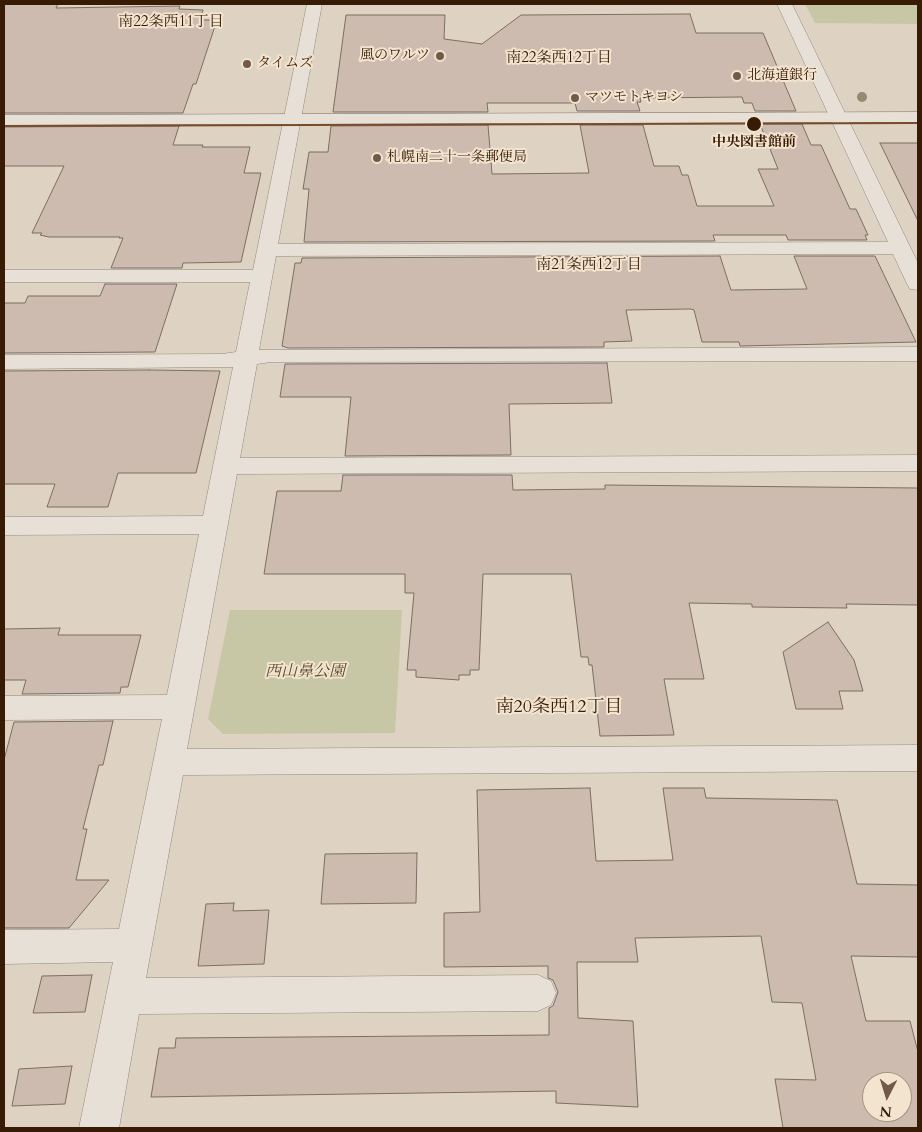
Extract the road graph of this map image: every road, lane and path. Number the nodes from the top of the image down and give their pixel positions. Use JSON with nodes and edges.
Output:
{"nodes":[{"id":1,"x":314,"y":4,"type":"edge"},
{"id":2,"x":785,"y":4,"type":"edge"},
{"id":3,"x":918,"y":117,"type":"edge"},
{"id":4,"x":4,"y":120,"type":"edge"},
{"id":5,"x":843,"y":125,"type":"junction"},
{"id":6,"x":291,"y":127,"type":"junction"},
{"id":7,"x":918,"y":133,"type":"edge"},
{"id":8,"x":4,"y":136,"type":"edge"},
{"id":9,"x":901,"y":248,"type":"junction"},
{"id":10,"x":266,"y":263,"type":"junction"},
{"id":11,"x":916,"y":273,"type":"edge"},
{"id":12,"x":4,"y":276,"type":"edge"},
{"id":13,"x":918,"y":354,"type":"edge"},
{"id":14,"x":247,"y":359,"type":"junction"},
{"id":15,"x":4,"y":362,"type":"edge"},
{"id":16,"x":918,"y":463,"type":"edge"},
{"id":17,"x":226,"y":466,"type":"junction"},
{"id":18,"x":215,"y":525,"type":"junction"},
{"id":19,"x":4,"y":526,"type":"edge"},
{"id":20,"x":180,"y":707,"type":"junction"},
{"id":21,"x":4,"y":708,"type":"edge"},
{"id":22,"x":918,"y":758,"type":"edge"},
{"id":23,"x":170,"y":762,"type":"junction"},
{"id":24,"x":134,"y":945,"type":"junction"},
{"id":25,"x":4,"y":946,"type":"edge"},
{"id":26,"x":538,"y":993,"type":"dead end"},
{"id":27,"x":125,"y":996,"type":"junction"},
{"id":28,"x":99,"y":1128,"type":"edge"}],
"edges":[{"from":1,"to":6,"type":"street"},
{"from":2,"to":5,"type":"street"},
{"from":3,"to":5,"type":"street"},
{"from":4,"to":6,"type":"street"},
{"from":5,"to":6,"type":"street"},
{"from":5,"to":7,"type":"street"},
{"from":5,"to":9,"type":"street"},
{"from":6,"to":8,"type":"street"},
{"from":6,"to":10,"type":"street"},
{"from":9,"to":10,"type":"street"},
{"from":9,"to":11,"type":"street"},
{"from":10,"to":12,"type":"street"},
{"from":10,"to":14,"type":"street"},
{"from":13,"to":14,"type":"street"},
{"from":14,"to":15,"type":"street"},
{"from":14,"to":17,"type":"street"},
{"from":16,"to":17,"type":"street"},
{"from":17,"to":18,"type":"street"},
{"from":18,"to":19,"type":"street"},
{"from":18,"to":20,"type":"street"},
{"from":20,"to":21,"type":"street"},
{"from":20,"to":23,"type":"street"},
{"from":22,"to":23,"type":"street"},
{"from":23,"to":24,"type":"street"},
{"from":24,"to":25,"type":"street"},
{"from":24,"to":27,"type":"street"},
{"from":26,"to":27,"type":"street"},
{"from":27,"to":28,"type":"street"}]}
